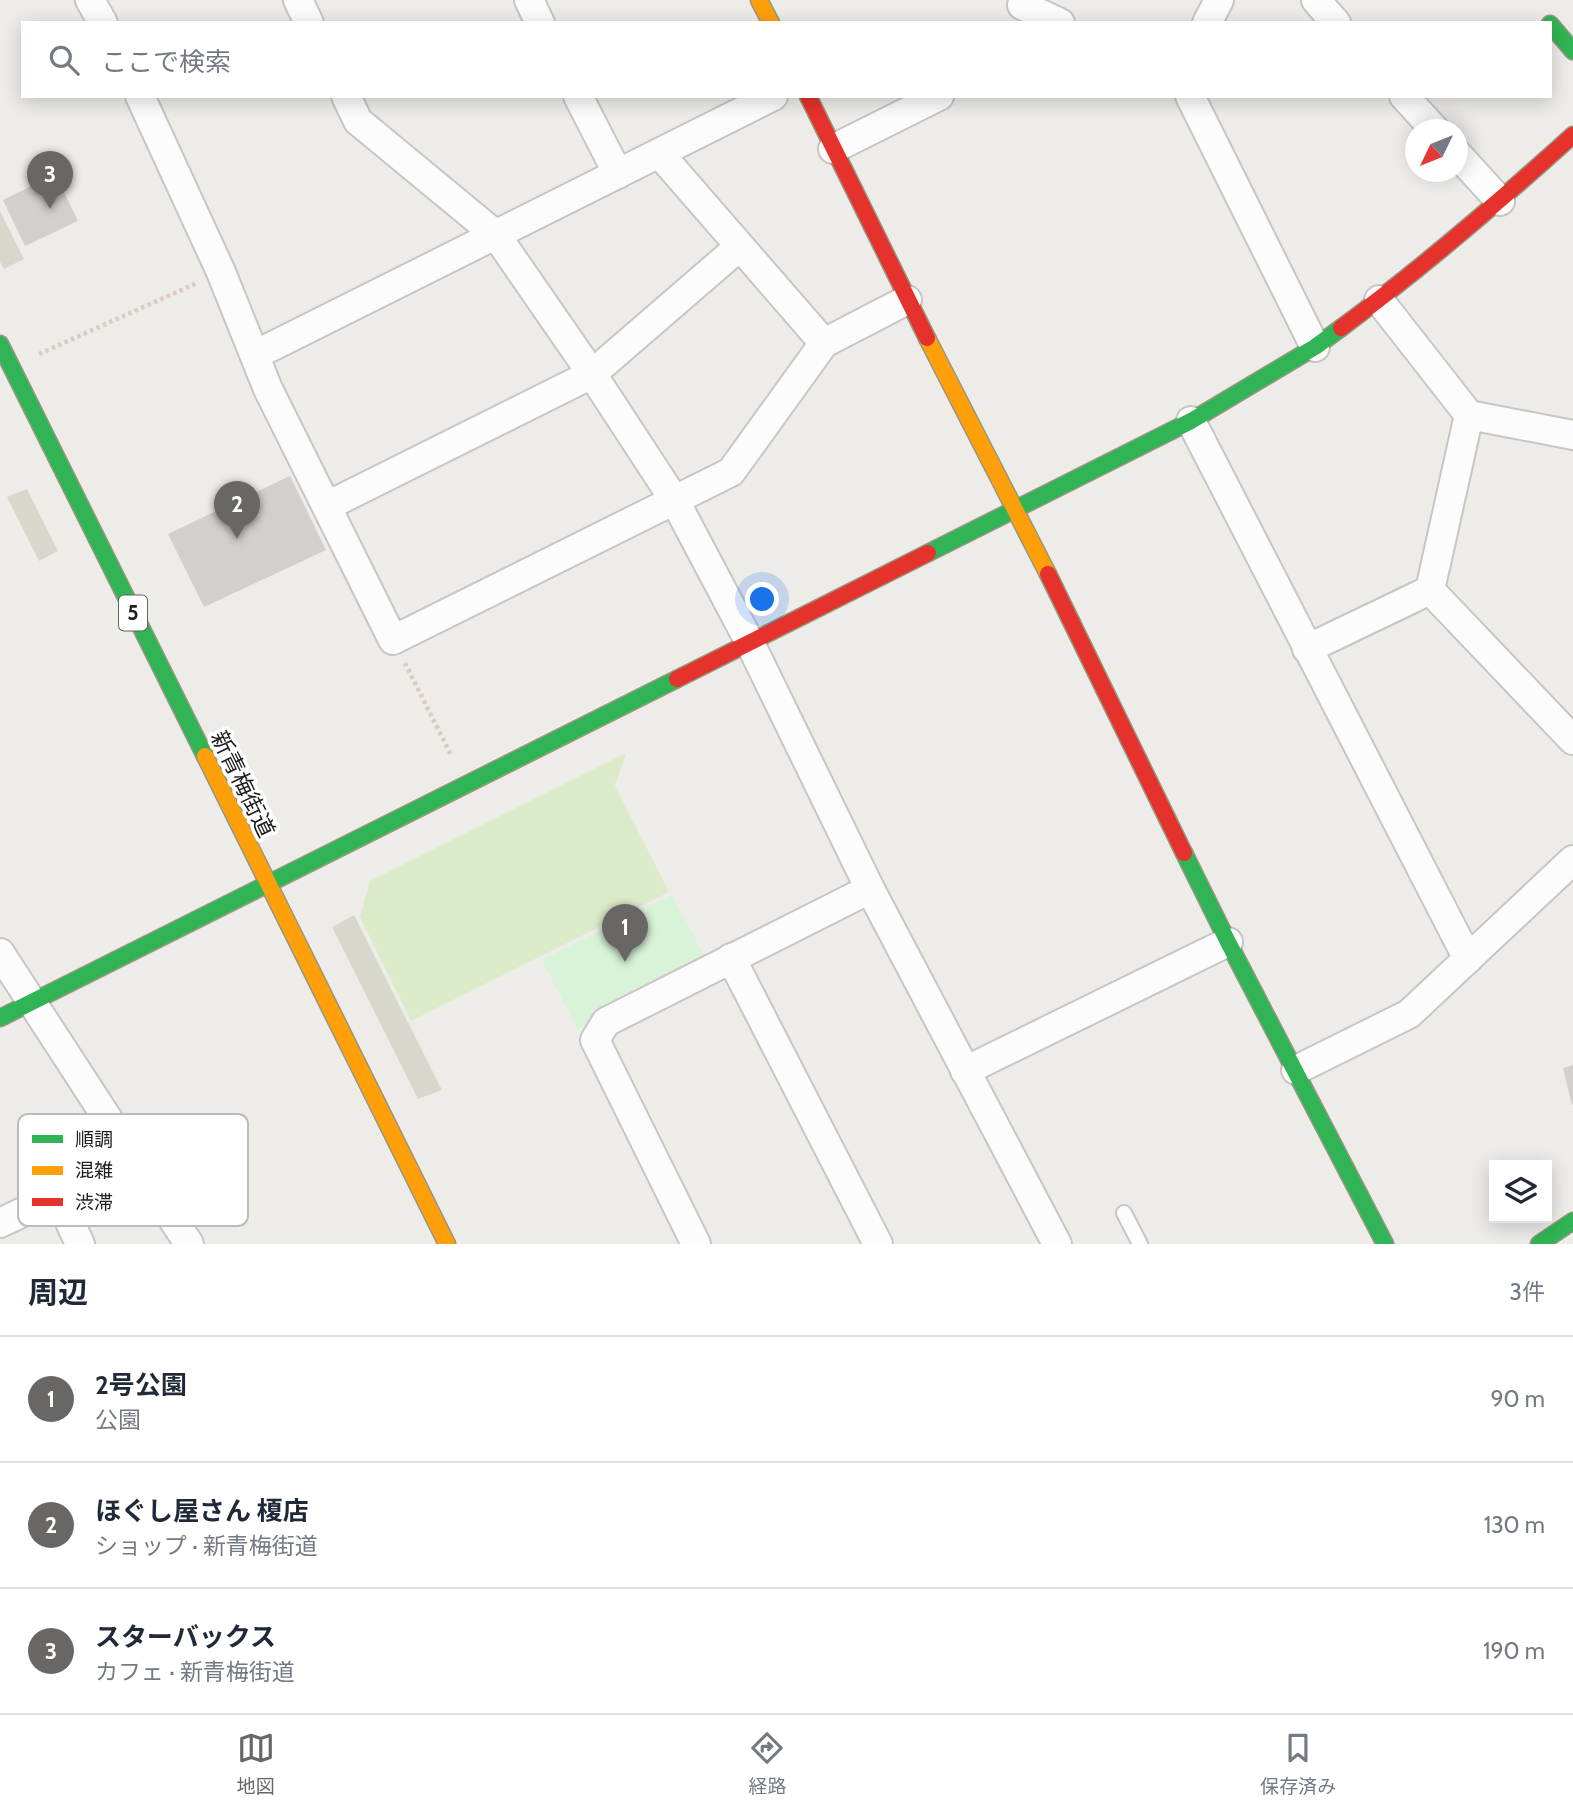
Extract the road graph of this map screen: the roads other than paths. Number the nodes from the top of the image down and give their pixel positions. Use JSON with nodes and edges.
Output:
{"nodes":[{"id":1,"x":90,"y":0,"type":"edge"},
{"id":2,"x":298,"y":0,"type":"edge"},
{"id":3,"x":529,"y":0,"type":"edge"},
{"id":4,"x":759,"y":0,"type":"edge"},
{"id":5,"x":1219,"y":0,"type":"edge"},
{"id":6,"x":1316,"y":0,"type":"edge"},
{"id":7,"x":1539,"y":8,"type":"dead end"},
{"id":8,"x":1019,"y":9,"type":"edge"},
{"id":9,"x":102,"y":21,"type":"edge"},
{"id":10,"x":308,"y":21,"type":"edge"},
{"id":11,"x":539,"y":21,"type":"edge"},
{"id":12,"x":770,"y":21,"type":"edge"},
{"id":13,"x":1054,"y":21,"type":"edge"},
{"id":14,"x":1208,"y":21,"type":"edge"},
{"id":15,"x":1334,"y":21,"type":"edge"},
{"id":16,"x":1549,"y":21,"type":"edge"},
{"id":17,"x":1552,"y":25,"type":"edge"},
{"id":18,"x":1573,"y":51,"type":"edge"},
{"id":19,"x":141,"y":98,"type":"edge"},
{"id":20,"x":347,"y":98,"type":"edge"},
{"id":21,"x":579,"y":98,"type":"edge"},
{"id":22,"x":769,"y":98,"type":"edge"},
{"id":23,"x":809,"y":98,"type":"edge"},
{"id":24,"x":935,"y":98,"type":"edge"},
{"id":25,"x":1192,"y":98,"type":"edge"},
{"id":26,"x":1406,"y":98,"type":"edge"},
{"id":27,"x":1424,"y":119,"type":"edge"},
{"id":28,"x":1573,"y":135,"type":"edge"},
{"id":29,"x":833,"y":149,"type":"junction"},
{"id":30,"x":659,"y":153,"type":"junction"},
{"id":31,"x":1468,"y":166,"type":"edge"},
{"id":32,"x":618,"y":174,"type":"junction"},
{"id":33,"x":1500,"y":201,"type":"junction"},
{"id":34,"x":496,"y":235,"type":"junction"},
{"id":35,"x":739,"y":247,"type":"junction"},
{"id":36,"x":906,"y":300,"type":"junction"},
{"id":37,"x":1379,"y":300,"type":"junction"},
{"id":38,"x":824,"y":343,"type":"junction"},
{"id":39,"x":0,"y":344,"type":"edge"},
{"id":40,"x":1315,"y":347,"type":"junction"},
{"id":41,"x":255,"y":355,"type":"junction"},
{"id":42,"x":592,"y":374,"type":"junction"},
{"id":43,"x":1469,"y":415,"type":"junction"},
{"id":44,"x":1191,"y":421,"type":"junction"},
{"id":45,"x":1573,"y":435,"type":"edge"},
{"id":46,"x":675,"y":501,"type":"junction"},
{"id":47,"x":327,"y":506,"type":"junction"},
{"id":48,"x":1015,"y":508,"type":"junction"},
{"id":49,"x":1430,"y":590,"type":"junction"},
{"id":50,"x":750,"y":640,"type":"junction"},
{"id":51,"x":1307,"y":649,"type":"junction"},
{"id":52,"x":1573,"y":740,"type":"edge"},
{"id":53,"x":1573,"y":860,"type":"edge"},
{"id":54,"x":266,"y":883,"type":"junction"},
{"id":55,"x":870,"y":890,"type":"junction"},
{"id":56,"x":1228,"y":942,"type":"junction"},
{"id":57,"x":0,"y":953,"type":"edge"},
{"id":58,"x":731,"y":958,"type":"junction"},
{"id":59,"x":1468,"y":959,"type":"junction"},
{"id":60,"x":32,"y":1002,"type":"junction"},
{"id":61,"x":0,"y":1018,"type":"edge"},
{"id":62,"x":1296,"y":1070,"type":"junction"},
{"id":63,"x":965,"y":1071,"type":"junction"},
{"id":64,"x":105,"y":1114,"type":"edge"},
{"id":65,"x":1124,"y":1213,"type":"dead end"},
{"id":66,"x":18,"y":1215,"type":"edge"},
{"id":67,"x":1573,"y":1220,"type":"edge"},
{"id":68,"x":0,"y":1223,"type":"edge"},
{"id":69,"x":72,"y":1226,"type":"edge"},
{"id":70,"x":177,"y":1226,"type":"edge"},
{"id":71,"x":80,"y":1244,"type":"edge"},
{"id":72,"x":189,"y":1244,"type":"edge"},
{"id":73,"x":447,"y":1244,"type":"edge"},
{"id":74,"x":696,"y":1244,"type":"edge"},
{"id":75,"x":878,"y":1244,"type":"edge"},
{"id":76,"x":1057,"y":1244,"type":"edge"},
{"id":77,"x":1140,"y":1244,"type":"edge"},
{"id":78,"x":1385,"y":1244,"type":"edge"},
{"id":79,"x":1539,"y":1244,"type":"edge"}],
"edges":[{"from":1,"to":9,"type":"street"},
{"from":2,"to":10,"type":"street"},
{"from":3,"to":11,"type":"street"},
{"from":4,"to":12,"type":"street"},
{"from":5,"to":14,"type":"street"},
{"from":6,"to":15,"type":"street"},
{"from":7,"to":16,"type":"street"},
{"from":8,"to":13,"type":"street"},
{"from":17,"to":18,"type":"street"},
{"from":19,"to":41,"type":"street"},
{"from":20,"to":34,"type":"street"},
{"from":21,"to":32,"type":"street"},
{"from":22,"to":30,"type":"street"},
{"from":23,"to":29,"type":"street"},
{"from":24,"to":29,"type":"street"},
{"from":25,"to":40,"type":"street"},
{"from":26,"to":27,"type":"street"},
{"from":28,"to":33,"type":"street"},
{"from":29,"to":36,"type":"street"},
{"from":30,"to":32,"type":"street"},
{"from":30,"to":35,"type":"street"},
{"from":31,"to":33,"type":"street"},
{"from":32,"to":34,"type":"street"},
{"from":33,"to":37,"type":"street"},
{"from":34,"to":41,"type":"street"},
{"from":34,"to":42,"type":"street"},
{"from":35,"to":38,"type":"street"},
{"from":35,"to":42,"type":"street"},
{"from":36,"to":38,"type":"street"},
{"from":36,"to":48,"type":"street"},
{"from":37,"to":40,"type":"street"},
{"from":37,"to":43,"type":"street"},
{"from":38,"to":46,"type":"street"},
{"from":39,"to":54,"type":"street","name":"新青梅街道","number":"5"},
{"from":40,"to":44,"type":"street"},
{"from":41,"to":47,"type":"street"},
{"from":42,"to":46,"type":"street"},
{"from":42,"to":47,"type":"street"},
{"from":43,"to":45,"type":"street"},
{"from":43,"to":49,"type":"street"},
{"from":44,"to":48,"type":"street"},
{"from":44,"to":51,"type":"street"},
{"from":46,"to":47,"type":"street"},
{"from":46,"to":50,"type":"street"},
{"from":48,"to":50,"type":"street"},
{"from":48,"to":56,"type":"street"},
{"from":49,"to":51,"type":"street"},
{"from":49,"to":52,"type":"street"},
{"from":50,"to":54,"type":"street"},
{"from":50,"to":55,"type":"street"},
{"from":51,"to":59,"type":"street"},
{"from":53,"to":59,"type":"street"},
{"from":54,"to":60,"type":"street"},
{"from":54,"to":73,"type":"street","name":"新青梅街道","number":"5"},
{"from":55,"to":58,"type":"street"},
{"from":55,"to":63,"type":"street"},
{"from":56,"to":62,"type":"street"},
{"from":56,"to":63,"type":"street"},
{"from":57,"to":60,"type":"street"},
{"from":58,"to":74,"type":"street"},
{"from":58,"to":75,"type":"street"},
{"from":59,"to":62,"type":"street"},
{"from":60,"to":61,"type":"street"},
{"from":60,"to":64,"type":"street"},
{"from":62,"to":78,"type":"street"},
{"from":63,"to":76,"type":"street"},
{"from":65,"to":77,"type":"lane"},
{"from":66,"to":68,"type":"street"},
{"from":67,"to":79,"type":"street"},
{"from":69,"to":71,"type":"street"},
{"from":70,"to":72,"type":"street"}]}
